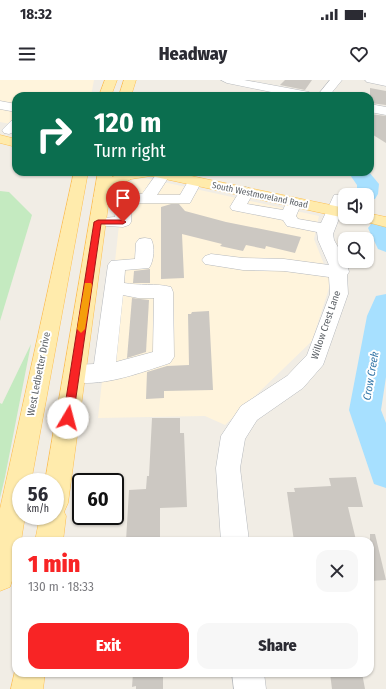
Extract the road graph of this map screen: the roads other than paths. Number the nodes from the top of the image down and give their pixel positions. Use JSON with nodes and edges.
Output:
{"nodes":[{"id":1,"x":110,"y":80,"type":"edge"},
{"id":2,"x":130,"y":80,"type":"edge"},
{"id":3,"x":227,"y":80,"type":"edge"},
{"id":4,"x":336,"y":80,"type":"edge"},
{"id":5,"x":371,"y":80,"type":"edge"},
{"id":6,"x":263,"y":83,"type":"edge"},
{"id":7,"x":386,"y":83,"type":"edge"},
{"id":8,"x":106,"y":92,"type":"edge"},
{"id":9,"x":126,"y":92,"type":"edge"},
{"id":10,"x":295,"y":92,"type":"edge"},
{"id":11,"x":326,"y":92,"type":"edge"},
{"id":12,"x":0,"y":105,"type":"edge"},
{"id":13,"x":12,"y":107,"type":"edge"},
{"id":14,"x":374,"y":109,"type":"edge"},
{"id":15,"x":386,"y":111,"type":"edge"},
{"id":16,"x":0,"y":116,"type":"edge"},
{"id":17,"x":10,"y":128,"type":"edge"},
{"id":18,"x":80,"y":176,"type":"edge"},
{"id":19,"x":104,"y":176,"type":"edge"},
{"id":20,"x":130,"y":176,"type":"edge"},
{"id":21,"x":154,"y":176,"type":"edge"},
{"id":22,"x":170,"y":176,"type":"edge"},
{"id":23,"x":231,"y":176,"type":"edge"},
{"id":24,"x":195,"y":181,"type":"junction"},
{"id":25,"x":246,"y":192,"type":"joint"},
{"id":26,"x":102,"y":194,"type":"junction"},
{"id":27,"x":125,"y":199,"type":"junction"},
{"id":28,"x":146,"y":199,"type":"junction"},
{"id":29,"x":338,"y":204,"type":"edge"},
{"id":30,"x":374,"y":204,"type":"edge"},
{"id":31,"x":338,"y":205,"type":"edge"},
{"id":32,"x":386,"y":207,"type":"edge"},
{"id":33,"x":291,"y":209,"type":"junction"},
{"id":34,"x":338,"y":210,"type":"edge"},
{"id":35,"x":374,"y":219,"type":"edge"},
{"id":36,"x":98,"y":222,"type":"junction"},
{"id":37,"x":386,"y":222,"type":"edge"},
{"id":38,"x":326,"y":230,"type":"junction"},
{"id":39,"x":145,"y":243,"type":"dead end"},
{"id":40,"x":211,"y":260,"type":"dead end"},
{"id":41,"x":340,"y":272,"type":"junction"},
{"id":42,"x":88,"y":284,"type":"junction"},
{"id":43,"x":57,"y":285,"type":"junction"},
{"id":44,"x":114,"y":285,"type":"junction"},
{"id":45,"x":104,"y":372,"type":"junction"},
{"id":46,"x":74,"y":374,"type":"junction"},
{"id":47,"x":59,"y":473,"type":"edge"},
{"id":48,"x":52,"y":525,"type":"edge"},
{"id":49,"x":50,"y":537,"type":"edge"},
{"id":50,"x":235,"y":537,"type":"edge"},
{"id":51,"x":0,"y":577,"type":"edge"},
{"id":52,"x":28,"y":677,"type":"edge"},
{"id":53,"x":248,"y":677,"type":"edge"},
{"id":54,"x":27,"y":689,"type":"edge"},
{"id":55,"x":250,"y":689,"type":"edge"}],
"edges":[{"from":1,"to":8,"type":"main road"},
{"from":2,"to":9,"type":"main road"},
{"from":3,"to":6,"type":"street"},
{"from":4,"to":11,"type":"street"},
{"from":5,"to":7,"type":"street"},
{"from":6,"to":10,"type":"street"},
{"from":12,"to":13,"type":"street"},
{"from":14,"to":15,"type":"street"},
{"from":16,"to":17,"type":"street"},
{"from":18,"to":43,"type":"main road","name":"West Ledbetter Drive"},
{"from":19,"to":26,"type":"main road"},
{"from":20,"to":26,"type":"main road"},
{"from":21,"to":28,"type":"street"},
{"from":22,"to":24,"type":"main road","name":"South Westmoreland Road"},
{"from":23,"to":29,"type":"main road","name":"South Westmoreland Road"},
{"from":24,"to":25,"type":"main road","name":"South Westmoreland Road"},
{"from":24,"to":28,"type":"street"},
{"from":25,"to":33,"type":"street"},
{"from":26,"to":27,"type":"street"},
{"from":26,"to":36,"type":"main road"},
{"from":27,"to":28,"type":"street"},
{"from":27,"to":36,"type":"street"},
{"from":30,"to":32,"type":"main road"},
{"from":31,"to":33,"type":"main road","name":"South Westmoreland Road"},
{"from":33,"to":38,"type":"street"},
{"from":34,"to":38,"type":"street"},
{"from":35,"to":37,"type":"main road"},
{"from":36,"to":42,"type":"main road"},
{"from":38,"to":41,"type":"street","name":"Willow Crest Lane"},
{"from":39,"to":44,"type":"street"},
{"from":40,"to":41,"type":"street"},
{"from":41,"to":50,"type":"street","name":"Willow Crest Lane"},
{"from":42,"to":43,"type":"main road"},
{"from":42,"to":44,"type":"street"},
{"from":42,"to":46,"type":"main road"},
{"from":43,"to":51,"type":"main road","name":"West Ledbetter Drive"},
{"from":44,"to":45,"type":"street"},
{"from":44,"to":45,"type":"street"},
{"from":45,"to":46,"type":"street"},
{"from":46,"to":47,"type":"main road"},
{"from":48,"to":49,"type":"main road"},
{"from":52,"to":54,"type":"main road"},
{"from":53,"to":55,"type":"street"}]}
